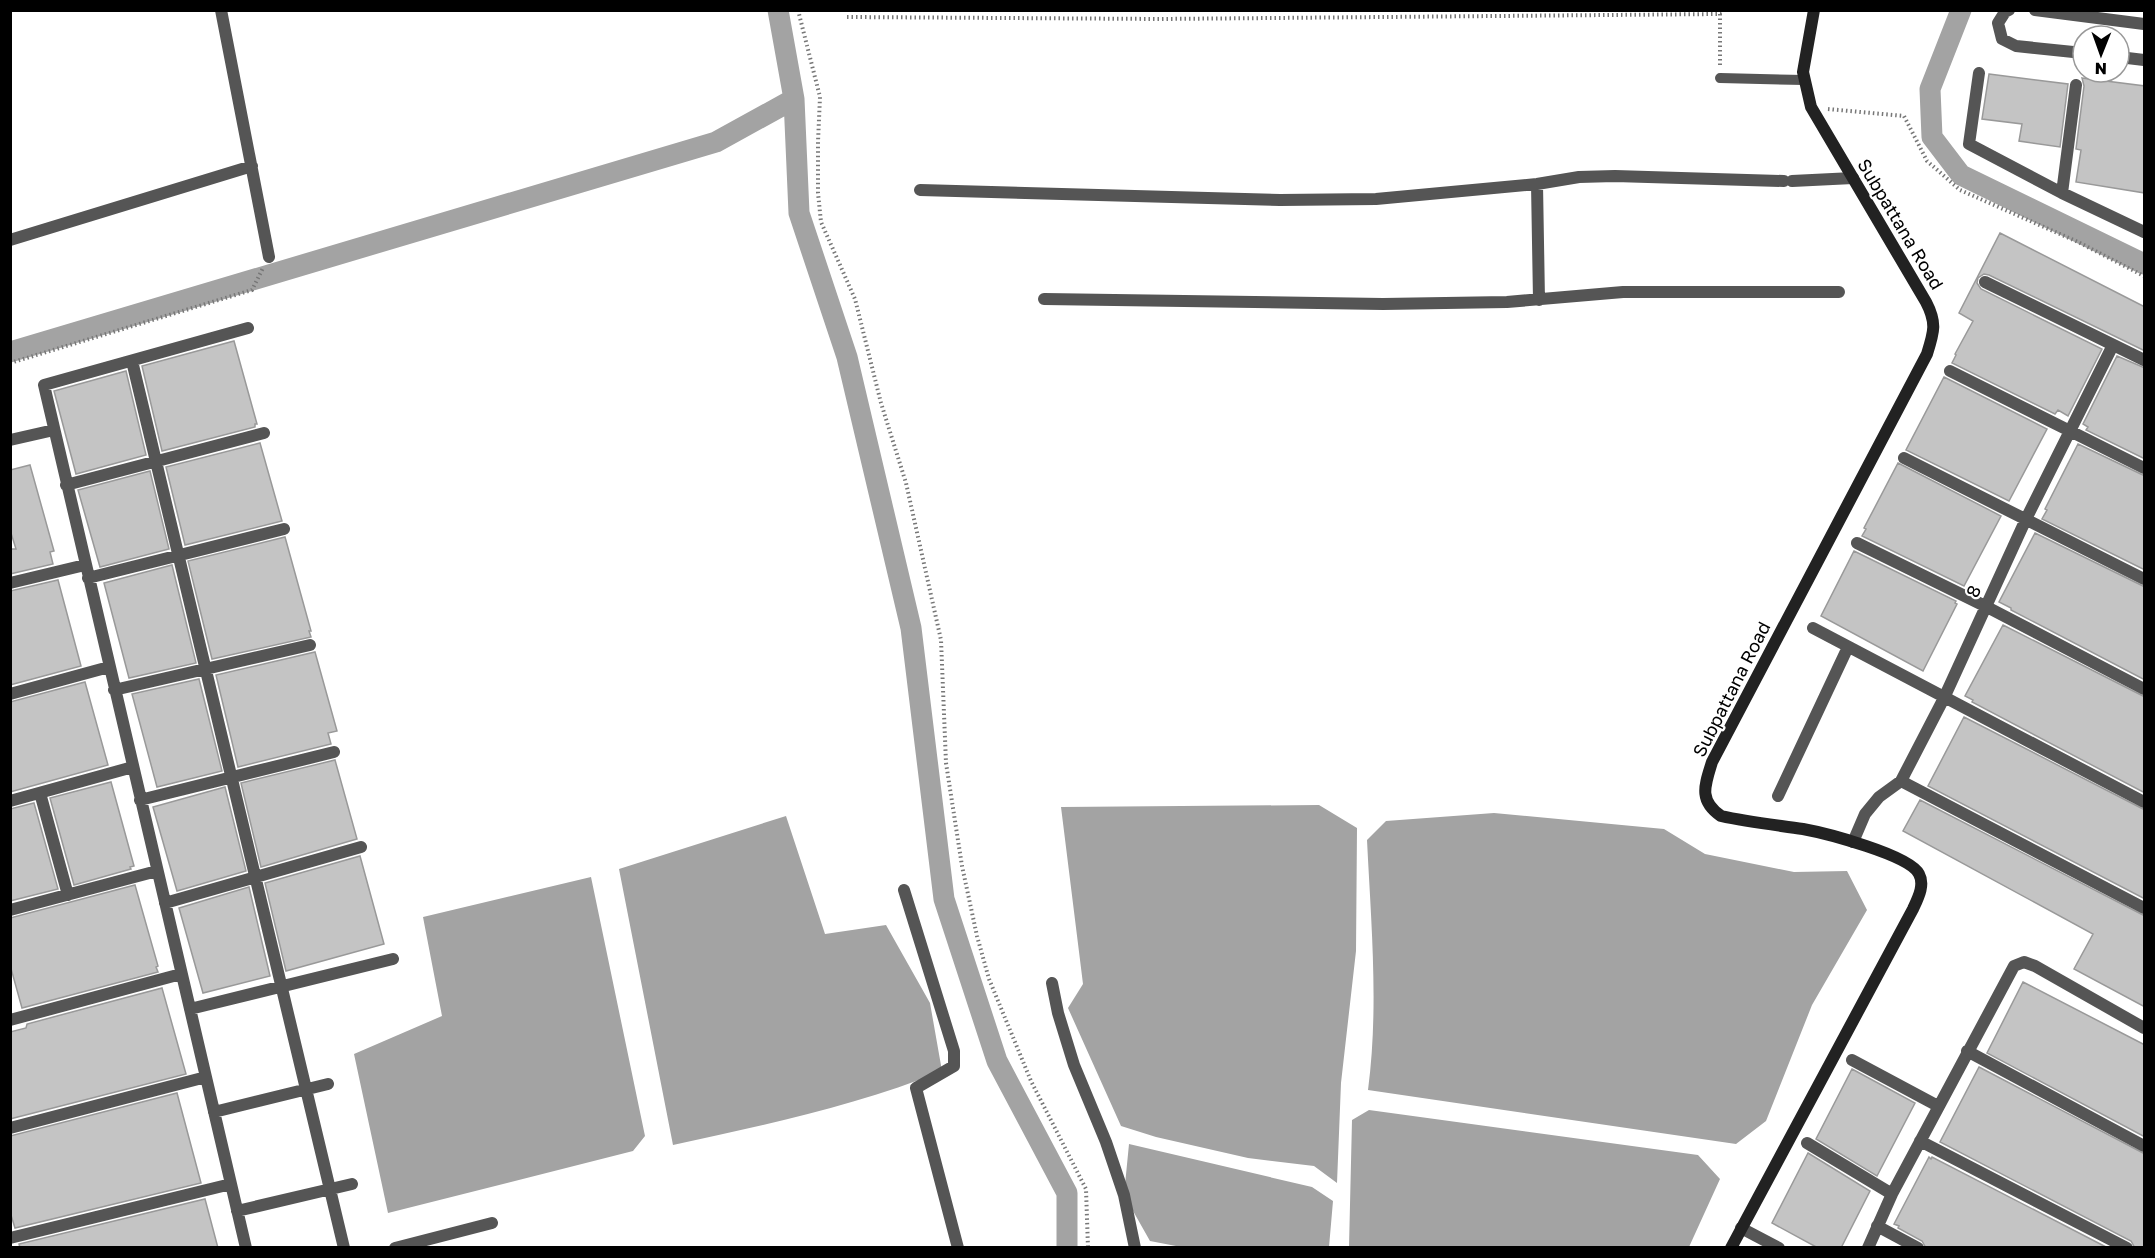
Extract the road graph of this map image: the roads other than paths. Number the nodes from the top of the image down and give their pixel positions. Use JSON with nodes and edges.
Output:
{"nodes":[{"id":1,"x":221,"y":10,"type":"edge"},
{"id":2,"x":1814,"y":10,"type":"edge"},
{"id":3,"x":2009,"y":10,"type":"edge"},
{"id":4,"x":2035,"y":10,"type":"edge"},
{"id":5,"x":2145,"y":24,"type":"edge"},
{"id":6,"x":2071,"y":53,"type":"edge"},
{"id":7,"x":1979,"y":73,"type":"dead end"},
{"id":8,"x":1720,"y":78,"type":"road end"},
{"id":9,"x":1804,"y":80,"type":"junction"},
{"id":10,"x":2076,"y":85,"type":"dead end"},
{"id":11,"x":252,"y":166,"type":"junction"},
{"id":12,"x":1853,"y":178,"type":"junction"},
{"id":13,"x":1537,"y":184,"type":"junction"},
{"id":14,"x":920,"y":190,"type":"dead end"},
{"id":15,"x":2062,"y":193,"type":"junction"},
{"id":16,"x":2145,"y":232,"type":"edge"},
{"id":17,"x":10,"y":240,"type":"edge"},
{"id":18,"x":269,"y":257,"type":"road end"},
{"id":19,"x":1985,"y":282,"type":"dead end"},
{"id":20,"x":1839,"y":292,"type":"dead end"},
{"id":21,"x":1044,"y":299,"type":"dead end"},
{"id":22,"x":1539,"y":300,"type":"junction"},
{"id":23,"x":248,"y":328,"type":"dead end"},
{"id":24,"x":2113,"y":345,"type":"junction"},
{"id":25,"x":2145,"y":360,"type":"edge"},
{"id":26,"x":132,"y":361,"type":"junction"},
{"id":27,"x":1950,"y":371,"type":"dead end"},
{"id":28,"x":54,"y":430,"type":"junction"},
{"id":29,"x":2069,"y":430,"type":"junction"},
{"id":30,"x":264,"y":433,"type":"dead end"},
{"id":31,"x":10,"y":440,"type":"edge"},
{"id":32,"x":1904,"y":458,"type":"dead end"},
{"id":33,"x":156,"y":461,"type":"junction"},
{"id":34,"x":2145,"y":468,"type":"edge"},
{"id":35,"x":66,"y":484,"type":"junction"},
{"id":36,"x":2026,"y":519,"type":"junction"},
{"id":37,"x":284,"y":529,"type":"dead end"},
{"id":38,"x":1857,"y":543,"type":"dead end"},
{"id":39,"x":179,"y":555,"type":"junction"},
{"id":40,"x":85,"y":565,"type":"junction"},
{"id":41,"x":88,"y":578,"type":"junction"},
{"id":42,"x":2145,"y":579,"type":"edge"},
{"id":43,"x":10,"y":583,"type":"edge"},
{"id":44,"x":1985,"y":606,"type":"junction"},
{"id":45,"x":1813,"y":628,"type":"dead end"},
{"id":46,"x":310,"y":645,"type":"dead end"},
{"id":47,"x":1848,"y":647,"type":"junction"},
{"id":48,"x":109,"y":667,"type":"junction"},
{"id":49,"x":206,"y":669,"type":"junction"},
{"id":50,"x":2145,"y":689,"type":"edge"},
{"id":51,"x":114,"y":690,"type":"junction"},
{"id":52,"x":10,"y":694,"type":"edge"},
{"id":53,"x":1944,"y":698,"type":"junction"},
{"id":54,"x":334,"y":752,"type":"dead end"},
{"id":55,"x":133,"y":767,"type":"junction"},
{"id":56,"x":232,"y":777,"type":"junction"},
{"id":57,"x":1901,"y":781,"type":"junction"},
{"id":58,"x":40,"y":793,"type":"junction"},
{"id":59,"x":1778,"y":796,"type":"dead end"},
{"id":60,"x":140,"y":800,"type":"junction"},
{"id":61,"x":10,"y":801,"type":"edge"},
{"id":62,"x":2145,"y":802,"type":"edge"},
{"id":63,"x":1853,"y":842,"type":"junction"},
{"id":64,"x":361,"y":847,"type":"dead end"},
{"id":65,"x":158,"y":872,"type":"junction"},
{"id":66,"x":256,"y":877,"type":"junction"},
{"id":67,"x":904,"y":890,"type":"dead end"},
{"id":68,"x":68,"y":895,"type":"junction"},
{"id":69,"x":165,"y":903,"type":"junction"},
{"id":70,"x":2145,"y":908,"type":"edge"},
{"id":71,"x":10,"y":910,"type":"edge"},
{"id":72,"x":393,"y":959,"type":"dead end"},
{"id":73,"x":182,"y":974,"type":"junction"},
{"id":74,"x":1052,"y":983,"type":"dead end"},
{"id":75,"x":282,"y":986,"type":"junction"},
{"id":76,"x":190,"y":1009,"type":"junction"},
{"id":77,"x":10,"y":1020,"type":"edge"},
{"id":78,"x":2145,"y":1028,"type":"edge"},
{"id":79,"x":1967,"y":1051,"type":"junction"},
{"id":80,"x":1852,"y":1060,"type":"dead end"},
{"id":81,"x":206,"y":1077,"type":"junction"},
{"id":82,"x":328,"y":1084,"type":"dead end"},
{"id":83,"x":306,"y":1090,"type":"junction"},
{"id":84,"x":1938,"y":1106,"type":"junction"},
{"id":85,"x":214,"y":1112,"type":"junction"},
{"id":86,"x":10,"y":1128,"type":"edge"},
{"id":87,"x":1920,"y":1142,"type":"junction"},
{"id":88,"x":1806,"y":1143,"type":"dead end"},
{"id":89,"x":2145,"y":1146,"type":"edge"},
{"id":90,"x":231,"y":1184,"type":"junction"},
{"id":91,"x":352,"y":1184,"type":"dead end"},
{"id":92,"x":330,"y":1189,"type":"junction"},
{"id":93,"x":1892,"y":1194,"type":"junction"},
{"id":94,"x":237,"y":1211,"type":"junction"},
{"id":95,"x":492,"y":1223,"type":"dead end"},
{"id":96,"x":1877,"y":1226,"type":"junction"},
{"id":97,"x":1741,"y":1228,"type":"junction"},
{"id":98,"x":10,"y":1238,"type":"edge"},
{"id":99,"x":246,"y":1248,"type":"edge"},
{"id":100,"x":344,"y":1248,"type":"edge"},
{"id":101,"x":395,"y":1248,"type":"edge"},
{"id":102,"x":958,"y":1248,"type":"edge"},
{"id":103,"x":1135,"y":1248,"type":"edge"},
{"id":104,"x":1731,"y":1248,"type":"edge"},
{"id":105,"x":1779,"y":1248,"type":"edge"},
{"id":106,"x":1868,"y":1248,"type":"edge"},
{"id":107,"x":1918,"y":1248,"type":"edge"},
{"id":108,"x":2127,"y":1248,"type":"edge"}],
"edges":[{"from":1,"to":11,"type":"street"},
{"from":2,"to":9,"type":"street","name":"Subpattana Road"},
{"from":3,"to":6,"type":"street"},
{"from":4,"to":5,"type":"street"},
{"from":7,"to":15,"type":"street"},
{"from":8,"to":9,"type":"lane"},
{"from":9,"to":12,"type":"street","name":"Subpattana Road"},
{"from":10,"to":15,"type":"street"},
{"from":11,"to":17,"type":"street"},
{"from":11,"to":18,"type":"street"},
{"from":12,"to":13,"type":"street"},
{"from":12,"to":63,"type":"street","name":"Subpattana Road"},
{"from":13,"to":14,"type":"street"},
{"from":13,"to":22,"type":"street"},
{"from":15,"to":16,"type":"street"},
{"from":19,"to":24,"type":"street"},
{"from":20,"to":22,"type":"street"},
{"from":21,"to":22,"type":"street"},
{"from":23,"to":26,"type":"street"},
{"from":24,"to":25,"type":"street"},
{"from":24,"to":29,"type":"street","name":"8"},
{"from":26,"to":28,"type":"street"},
{"from":26,"to":33,"type":"street"},
{"from":27,"to":29,"type":"street"},
{"from":28,"to":31,"type":"street"},
{"from":28,"to":35,"type":"street"},
{"from":29,"to":34,"type":"street"},
{"from":29,"to":36,"type":"street","name":"8"},
{"from":30,"to":33,"type":"street"},
{"from":32,"to":36,"type":"street"},
{"from":33,"to":35,"type":"street"},
{"from":33,"to":39,"type":"street"},
{"from":35,"to":40,"type":"street"},
{"from":36,"to":42,"type":"street"},
{"from":36,"to":44,"type":"street","name":"8"},
{"from":37,"to":39,"type":"street"},
{"from":38,"to":44,"type":"street"},
{"from":39,"to":41,"type":"street"},
{"from":39,"to":49,"type":"street"},
{"from":40,"to":41,"type":"street"},
{"from":40,"to":43,"type":"street"},
{"from":41,"to":48,"type":"street"},
{"from":44,"to":50,"type":"street"},
{"from":44,"to":53,"type":"street","name":"8"},
{"from":45,"to":47,"type":"street"},
{"from":46,"to":49,"type":"street"},
{"from":47,"to":53,"type":"street"},
{"from":47,"to":59,"type":"street"},
{"from":48,"to":51,"type":"street"},
{"from":48,"to":52,"type":"street"},
{"from":49,"to":51,"type":"street"},
{"from":49,"to":56,"type":"street"},
{"from":51,"to":55,"type":"street"},
{"from":53,"to":57,"type":"street","name":"8"},
{"from":53,"to":62,"type":"street"},
{"from":54,"to":56,"type":"street"},
{"from":55,"to":58,"type":"street"},
{"from":55,"to":60,"type":"street"},
{"from":56,"to":60,"type":"street"},
{"from":56,"to":66,"type":"street"},
{"from":57,"to":63,"type":"street","name":"8"},
{"from":57,"to":70,"type":"street"},
{"from":58,"to":61,"type":"street"},
{"from":58,"to":68,"type":"street"},
{"from":60,"to":65,"type":"street"},
{"from":63,"to":97,"type":"street","name":"Subpattana Road"},
{"from":64,"to":66,"type":"street"},
{"from":65,"to":68,"type":"street"},
{"from":65,"to":69,"type":"street"},
{"from":66,"to":69,"type":"street"},
{"from":66,"to":75,"type":"street"},
{"from":67,"to":102,"type":"street"},
{"from":68,"to":71,"type":"street"},
{"from":69,"to":73,"type":"street"},
{"from":72,"to":75,"type":"street"},
{"from":73,"to":76,"type":"street"},
{"from":73,"to":77,"type":"street"},
{"from":74,"to":103,"type":"street"},
{"from":75,"to":76,"type":"street"},
{"from":75,"to":83,"type":"street"},
{"from":76,"to":81,"type":"street"},
{"from":78,"to":79,"type":"street"},
{"from":79,"to":84,"type":"street"},
{"from":79,"to":89,"type":"street"},
{"from":80,"to":84,"type":"street"},
{"from":81,"to":85,"type":"street"},
{"from":81,"to":86,"type":"street"},
{"from":82,"to":83,"type":"street"},
{"from":83,"to":85,"type":"street"},
{"from":83,"to":92,"type":"street"},
{"from":84,"to":87,"type":"street"},
{"from":85,"to":90,"type":"street"},
{"from":87,"to":93,"type":"street"},
{"from":87,"to":108,"type":"street"},
{"from":88,"to":93,"type":"street"},
{"from":90,"to":94,"type":"street"},
{"from":90,"to":98,"type":"street"},
{"from":91,"to":92,"type":"street"},
{"from":92,"to":94,"type":"street"},
{"from":92,"to":100,"type":"street"},
{"from":93,"to":96,"type":"street"},
{"from":94,"to":99,"type":"street"},
{"from":95,"to":101,"type":"street"},
{"from":96,"to":106,"type":"street"},
{"from":96,"to":107,"type":"street"},
{"from":97,"to":104,"type":"street","name":"Subpattana Road"},
{"from":97,"to":105,"type":"street"}]}
